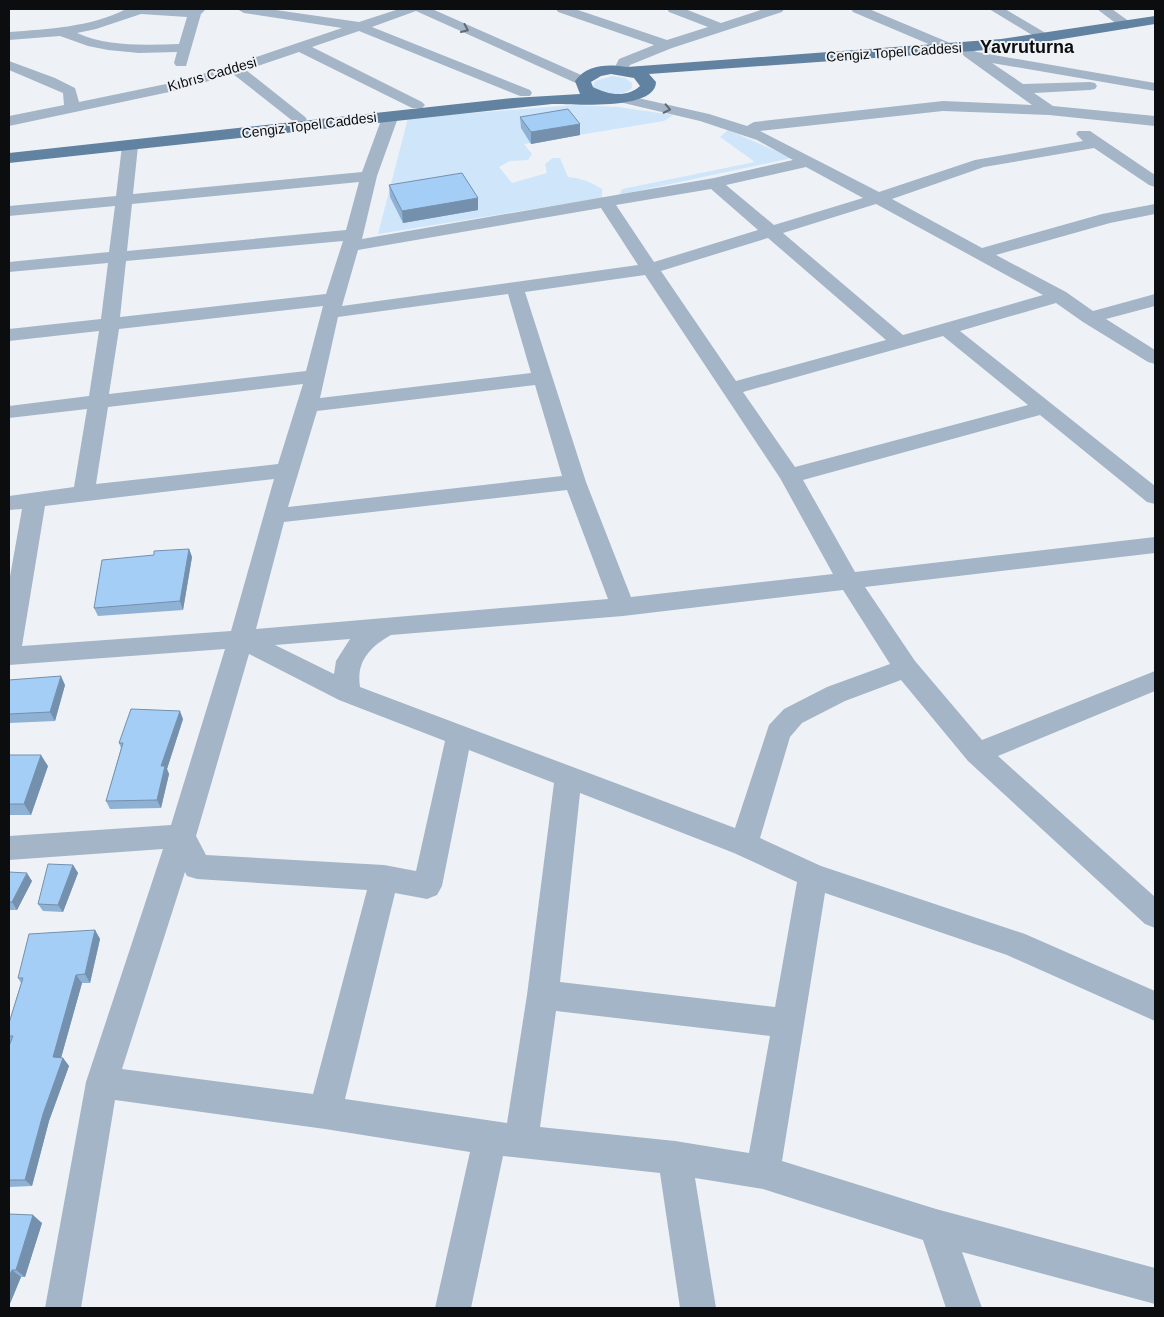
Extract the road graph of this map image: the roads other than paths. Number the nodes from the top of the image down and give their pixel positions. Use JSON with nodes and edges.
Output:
{"nodes":[{"id":1,"x":133,"y":9,"type":"edge"},
{"id":2,"x":141,"y":9,"type":"edge"},
{"id":3,"x":244,"y":9,"type":"edge"},
{"id":4,"x":411,"y":9,"type":"edge"},
{"id":5,"x":420,"y":9,"type":"edge"},
{"id":6,"x":563,"y":9,"type":"edge"},
{"id":7,"x":674,"y":9,"type":"edge"},
{"id":8,"x":777,"y":9,"type":"edge"},
{"id":9,"x":858,"y":9,"type":"edge"},
{"id":10,"x":996,"y":9,"type":"edge"},
{"id":11,"x":1104,"y":9,"type":"edge"},
{"id":12,"x":197,"y":11,"type":"edge"},
{"id":13,"x":1155,"y":20,"type":"edge"},
{"id":14,"x":1127,"y":25,"type":"junction"},
{"id":15,"x":357,"y":26,"type":"junction"},
{"id":16,"x":719,"y":27,"type":"junction"},
{"id":17,"x":1155,"y":27,"type":"edge"},
{"id":18,"x":62,"y":31,"type":"junction"},
{"id":19,"x":9,"y":36,"type":"edge"},
{"id":20,"x":1047,"y":38,"type":"junction"},
{"id":21,"x":667,"y":45,"type":"junction"},
{"id":22,"x":300,"y":47,"type":"junction"},
{"id":23,"x":185,"y":48,"type":"junction"},
{"id":24,"x":950,"y":48,"type":"junction"},
{"id":25,"x":969,"y":53,"type":"junction"},
{"id":26,"x":583,"y":63,"type":"dead end"},
{"id":27,"x":9,"y":65,"type":"edge"},
{"id":28,"x":235,"y":69,"type":"junction"},
{"id":29,"x":602,"y":70,"type":"junction"},
{"id":30,"x":626,"y":70,"type":"junction"},
{"id":31,"x":583,"y":83,"type":"junction"},
{"id":32,"x":648,"y":84,"type":"junction"},
{"id":33,"x":1151,"y":85,"type":"edge"},
{"id":34,"x":174,"y":87,"type":"junction"},
{"id":35,"x":1017,"y":89,"type":"junction"},
{"id":36,"x":525,"y":93,"type":"junction"},
{"id":37,"x":614,"y":98,"type":"junction"},
{"id":38,"x":417,"y":105,"type":"junction"},
{"id":39,"x":72,"y":107,"type":"junction"},
{"id":40,"x":1049,"y":110,"type":"junction"},
{"id":41,"x":391,"y":116,"type":"junction"},
{"id":42,"x":299,"y":119,"type":"junction"},
{"id":43,"x":9,"y":121,"type":"edge"},
{"id":44,"x":1155,"y":121,"type":"edge"},
{"id":45,"x":758,"y":132,"type":"junction"},
{"id":46,"x":1097,"y":143,"type":"junction"},
{"id":47,"x":130,"y":146,"type":"junction"},
{"id":48,"x":9,"y":150,"type":"edge"},
{"id":49,"x":9,"y":158,"type":"edge"},
{"id":50,"x":809,"y":161,"type":"junction"},
{"id":51,"x":370,"y":176,"type":"junction"},
{"id":52,"x":1155,"y":182,"type":"edge"},
{"id":53,"x":714,"y":183,"type":"junction"},
{"id":54,"x":879,"y":198,"type":"junction"},
{"id":55,"x":125,"y":199,"type":"junction"},
{"id":56,"x":606,"y":202,"type":"junction"},
{"id":57,"x":1155,"y":209,"type":"edge"},
{"id":58,"x":9,"y":211,"type":"edge"},
{"id":59,"x":771,"y":231,"type":"junction"},
{"id":60,"x":353,"y":240,"type":"junction"},
{"id":61,"x":980,"y":254,"type":"junction"},
{"id":62,"x":118,"y":258,"type":"junction"},
{"id":63,"x":9,"y":267,"type":"edge"},
{"id":64,"x":650,"y":269,"type":"junction"},
{"id":65,"x":515,"y":288,"type":"junction"},
{"id":66,"x":1059,"y":296,"type":"junction"},
{"id":67,"x":1155,"y":300,"type":"edge"},
{"id":68,"x":333,"y":306,"type":"junction"},
{"id":69,"x":1090,"y":318,"type":"junction"},
{"id":70,"x":110,"y":324,"type":"junction"},
{"id":71,"x":946,"y":330,"type":"junction"},
{"id":72,"x":9,"y":335,"type":"edge"},
{"id":73,"x":899,"y":341,"type":"junction"},
{"id":74,"x":1155,"y":358,"type":"edge"},
{"id":75,"x":316,"y":376,"type":"junction"},
{"id":76,"x":543,"y":378,"type":"junction"},
{"id":77,"x":731,"y":388,"type":"junction"},
{"id":78,"x":99,"y":402,"type":"junction"},
{"id":79,"x":308,"y":406,"type":"junction"},
{"id":80,"x":1043,"y":408,"type":"junction"},
{"id":81,"x":9,"y":412,"type":"edge"},
{"id":82,"x":287,"y":470,"type":"junction"},
{"id":83,"x":790,"y":476,"type":"junction"},
{"id":84,"x":575,"y":482,"type":"junction"},
{"id":85,"x":84,"y":492,"type":"junction"},
{"id":86,"x":1155,"y":497,"type":"edge"},
{"id":87,"x":35,"y":500,"type":"junction"},
{"id":88,"x":9,"y":503,"type":"edge"},
{"id":89,"x":274,"y":516,"type":"junction"},
{"id":90,"x":1155,"y":546,"type":"edge"},
{"id":91,"x":849,"y":581,"type":"junction"},
{"id":92,"x":623,"y":608,"type":"junction"},
{"id":93,"x":386,"y":627,"type":"junction"},
{"id":94,"x":241,"y":639,"type":"junction"},
{"id":95,"x":9,"y":648,"type":"edge"},
{"id":96,"x":9,"y":656,"type":"edge"},
{"id":97,"x":906,"y":668,"type":"junction"},
{"id":98,"x":1155,"y":681,"type":"edge"},
{"id":99,"x":348,"y":693,"type":"junction"},
{"id":100,"x":459,"y":737,"type":"junction"},
{"id":101,"x":977,"y":753,"type":"junction"},
{"id":102,"x":568,"y":779,"type":"junction"},
{"id":103,"x":182,"y":836,"type":"junction"},
{"id":104,"x":744,"y":844,"type":"junction"},
{"id":105,"x":9,"y":848,"type":"edge"},
{"id":106,"x":813,"y":876,"type":"junction"},
{"id":107,"x":384,"y":878,"type":"junction"},
{"id":108,"x":1152,"y":907,"type":"edge"},
{"id":109,"x":543,"y":995,"type":"junction"},
{"id":110,"x":1155,"y":1006,"type":"edge"},
{"id":111,"x":788,"y":1023,"type":"junction"},
{"id":112,"x":102,"y":1082,"type":"junction"},
{"id":113,"x":325,"y":1112,"type":"junction"},
{"id":114,"x":506,"y":1140,"type":"junction"},
{"id":115,"x":675,"y":1158,"type":"junction"},
{"id":116,"x":764,"y":1172,"type":"junction"},
{"id":117,"x":936,"y":1227,"type":"junction"},
{"id":118,"x":1155,"y":1286,"type":"edge"},
{"id":119,"x":62,"y":1308,"type":"edge"},
{"id":120,"x":453,"y":1308,"type":"edge"},
{"id":121,"x":698,"y":1308,"type":"edge"},
{"id":122,"x":964,"y":1308,"type":"edge"}],
"edges":[{"from":1,"to":2,"type":"street"},
{"from":2,"to":12,"type":"street"},
{"from":2,"to":18,"type":"street"},
{"from":3,"to":15,"type":"street"},
{"from":4,"to":15,"type":"street","name":"Kıbrıs Caddesi"},
{"from":5,"to":31,"type":"street","one_way":true},
{"from":6,"to":21,"type":"street"},
{"from":7,"to":16,"type":"street"},
{"from":8,"to":16,"type":"street"},
{"from":9,"to":24,"type":"street"},
{"from":10,"to":20,"type":"street"},
{"from":11,"to":14,"type":"street"},
{"from":12,"to":23,"type":"street"},
{"from":13,"to":14,"type":"main road","name":"Cengiz Topel Caddesi"},
{"from":14,"to":20,"type":"main road","name":"Cengiz Topel Caddesi"},
{"from":15,"to":22,"type":"street","name":"Kıbrıs Caddesi"},
{"from":15,"to":36,"type":"street"},
{"from":16,"to":21,"type":"street"},
{"from":17,"to":25,"type":"main road","name":"Cengiz Topel Caddesi"},
{"from":18,"to":19,"type":"street"},
{"from":18,"to":23,"type":"street"},
{"from":20,"to":24,"type":"main road","name":"Cengiz Topel Caddesi"},
{"from":21,"to":30,"type":"street"},
{"from":22,"to":28,"type":"street","name":"Kıbrıs Caddesi"},
{"from":22,"to":38,"type":"street"},
{"from":23,"to":34,"type":"street"},
{"from":24,"to":30,"type":"main road","name":"Cengiz Topel Caddesi"},
{"from":25,"to":32,"type":"main road","name":"Cengiz Topel Caddesi"},
{"from":25,"to":33,"type":"street"},
{"from":25,"to":35,"type":"street"},
{"from":26,"to":29,"type":"street"},
{"from":27,"to":39,"type":"street"},
{"from":28,"to":34,"type":"street","name":"Kıbrıs Caddesi"},
{"from":28,"to":42,"type":"street"},
{"from":29,"to":30,"type":"main road","name":"Cengiz Topel Caddesi"},
{"from":29,"to":31,"type":"main road"},
{"from":30,"to":32,"type":"main road"},
{"from":31,"to":36,"type":"main road","name":"Cengiz Topel Caddesi"},
{"from":31,"to":37,"type":"main road"},
{"from":32,"to":37,"type":"main road","name":"Cengiz Topel Caddesi"},
{"from":32,"to":45,"type":"street"},
{"from":33,"to":35,"type":"street"},
{"from":34,"to":39,"type":"street","name":"Kıbrıs Caddesi"},
{"from":35,"to":40,"type":"street"},
{"from":36,"to":38,"type":"main road","name":"Cengiz Topel Caddesi"},
{"from":37,"to":41,"type":"main road","name":"Cengiz Topel Caddesi"},
{"from":37,"to":45,"type":"street","one_way":true},
{"from":38,"to":42,"type":"main road","name":"Cengiz Topel Caddesi"},
{"from":39,"to":43,"type":"street","name":"Kıbrıs Caddesi"},
{"from":40,"to":44,"type":"street"},
{"from":40,"to":45,"type":"street"},
{"from":40,"to":46,"type":"street"},
{"from":41,"to":47,"type":"main road","name":"Cengiz Topel Caddesi"},
{"from":41,"to":51,"type":"street"},
{"from":42,"to":48,"type":"main road","name":"Cengiz Topel Caddesi"},
{"from":45,"to":50,"type":"street"},
{"from":46,"to":52,"type":"street"},
{"from":46,"to":54,"type":"street"},
{"from":47,"to":49,"type":"main road","name":"Cengiz Topel Caddesi"},
{"from":47,"to":55,"type":"street"},
{"from":50,"to":53,"type":"street"},
{"from":50,"to":54,"type":"street"},
{"from":51,"to":55,"type":"street"},
{"from":51,"to":60,"type":"street"},
{"from":53,"to":56,"type":"street"},
{"from":53,"to":59,"type":"street"},
{"from":54,"to":59,"type":"street"},
{"from":54,"to":61,"type":"street"},
{"from":55,"to":58,"type":"street"},
{"from":55,"to":62,"type":"street"},
{"from":56,"to":60,"type":"street"},
{"from":56,"to":64,"type":"street"},
{"from":57,"to":61,"type":"street"},
{"from":59,"to":64,"type":"street"},
{"from":59,"to":73,"type":"street"},
{"from":60,"to":62,"type":"street"},
{"from":60,"to":68,"type":"street"},
{"from":61,"to":66,"type":"street"},
{"from":62,"to":63,"type":"street"},
{"from":62,"to":70,"type":"street"},
{"from":64,"to":65,"type":"street"},
{"from":64,"to":77,"type":"street"},
{"from":65,"to":68,"type":"street"},
{"from":65,"to":76,"type":"street"},
{"from":66,"to":69,"type":"street"},
{"from":66,"to":71,"type":"street"},
{"from":67,"to":69,"type":"street"},
{"from":68,"to":70,"type":"street"},
{"from":68,"to":75,"type":"street"},
{"from":69,"to":74,"type":"street"},
{"from":70,"to":72,"type":"street"},
{"from":70,"to":78,"type":"street"},
{"from":71,"to":73,"type":"street"},
{"from":71,"to":80,"type":"street"},
{"from":73,"to":77,"type":"street"},
{"from":75,"to":78,"type":"street"},
{"from":75,"to":79,"type":"street"},
{"from":76,"to":79,"type":"street"},
{"from":76,"to":84,"type":"street"},
{"from":77,"to":83,"type":"street"},
{"from":78,"to":81,"type":"street"},
{"from":78,"to":85,"type":"street"},
{"from":79,"to":82,"type":"street"},
{"from":80,"to":83,"type":"street"},
{"from":80,"to":86,"type":"street"},
{"from":82,"to":85,"type":"street"},
{"from":82,"to":89,"type":"street"},
{"from":83,"to":91,"type":"street"},
{"from":84,"to":89,"type":"street"},
{"from":84,"to":92,"type":"street"},
{"from":85,"to":87,"type":"street"},
{"from":87,"to":88,"type":"street"},
{"from":87,"to":95,"type":"street"},
{"from":89,"to":94,"type":"street"},
{"from":90,"to":91,"type":"street"},
{"from":91,"to":92,"type":"street"},
{"from":91,"to":97,"type":"street"},
{"from":92,"to":93,"type":"street"},
{"from":93,"to":94,"type":"street"},
{"from":93,"to":99,"type":"street"},
{"from":94,"to":96,"type":"street"},
{"from":94,"to":99,"type":"street"},
{"from":94,"to":103,"type":"street"},
{"from":97,"to":101,"type":"street"},
{"from":97,"to":104,"type":"street"},
{"from":98,"to":101,"type":"street"},
{"from":99,"to":100,"type":"street"},
{"from":100,"to":102,"type":"street"},
{"from":100,"to":107,"type":"street"},
{"from":101,"to":108,"type":"street"},
{"from":102,"to":104,"type":"street"},
{"from":102,"to":109,"type":"street"},
{"from":103,"to":105,"type":"street"},
{"from":103,"to":107,"type":"street"},
{"from":103,"to":112,"type":"street"},
{"from":104,"to":106,"type":"street"},
{"from":106,"to":110,"type":"street"},
{"from":106,"to":111,"type":"street"},
{"from":107,"to":113,"type":"street"},
{"from":109,"to":111,"type":"street"},
{"from":109,"to":114,"type":"street"},
{"from":111,"to":116,"type":"street"},
{"from":112,"to":113,"type":"street"},
{"from":112,"to":119,"type":"street"},
{"from":113,"to":114,"type":"street"},
{"from":114,"to":115,"type":"street"},
{"from":114,"to":120,"type":"street"},
{"from":115,"to":116,"type":"street"},
{"from":115,"to":121,"type":"street"},
{"from":116,"to":117,"type":"street"},
{"from":117,"to":118,"type":"street"},
{"from":117,"to":122,"type":"street"}]}
